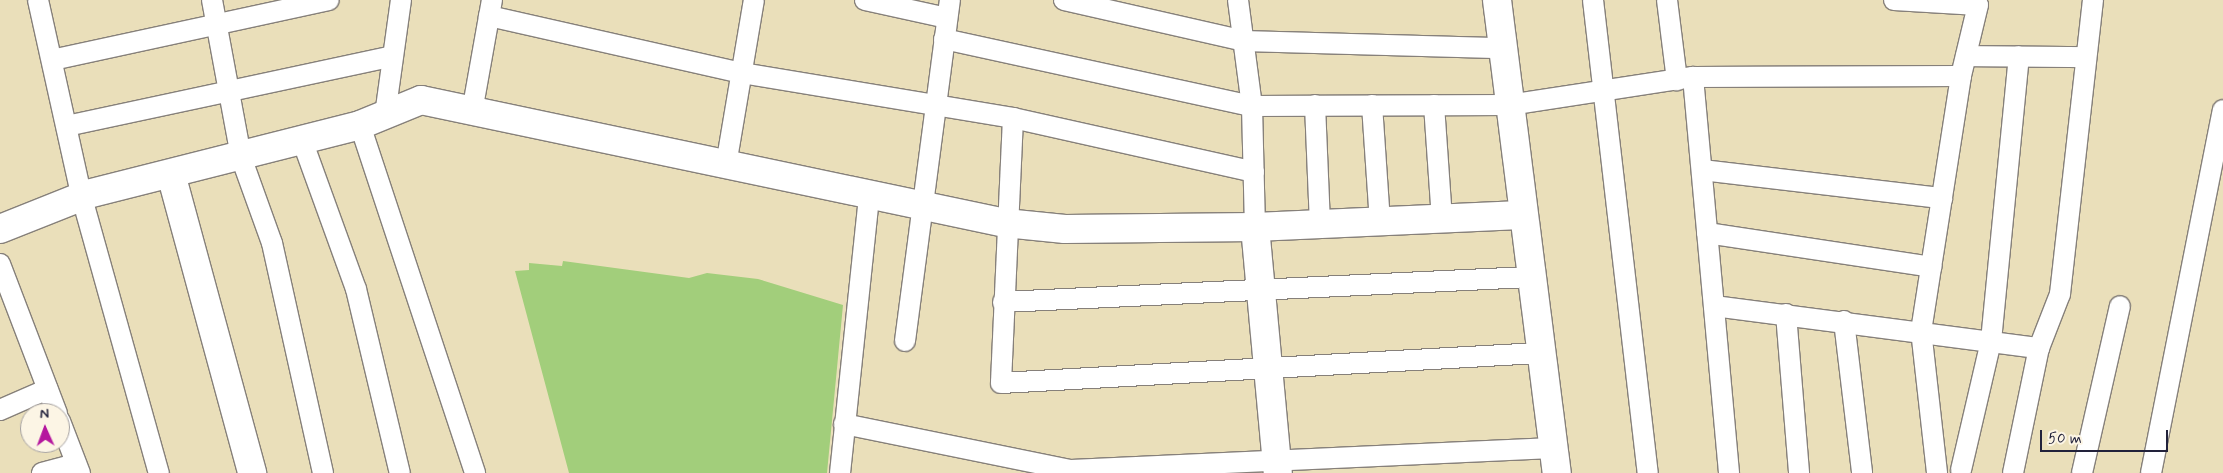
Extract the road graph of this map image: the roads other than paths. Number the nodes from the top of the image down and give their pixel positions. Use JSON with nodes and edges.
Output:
{"nodes":[{"id":1,"x":38,"y":0,"type":"edge"},
{"id":2,"x":212,"y":0,"type":"edge"},
{"id":3,"x":329,"y":0,"type":"edge"},
{"id":4,"x":401,"y":0,"type":"edge"},
{"id":5,"x":754,"y":0,"type":"edge"},
{"id":6,"x":866,"y":0,"type":"edge"},
{"id":7,"x":1064,"y":0,"type":"edge"},
{"id":8,"x":1238,"y":0,"type":"edge"},
{"id":9,"x":1497,"y":0,"type":"edge"},
{"id":10,"x":1594,"y":0,"type":"edge"},
{"id":11,"x":1667,"y":0,"type":"edge"},
{"id":12,"x":1894,"y":0,"type":"edge"},
{"id":13,"x":2093,"y":0,"type":"edge"},
{"id":14,"x":1922,"y":1,"type":"edge"},
{"id":15,"x":490,"y":8,"type":"edge"},
{"id":16,"x":948,"y":9,"type":"edge"},
{"id":17,"x":216,"y":24,"type":"junction"},
{"id":18,"x":944,"y":39,"type":"junction"},
{"id":19,"x":1244,"y":41,"type":"junction"},
{"id":20,"x":1502,"y":48,"type":"junction"},
{"id":21,"x":393,"y":56,"type":"junction"},
{"id":22,"x":1966,"y":56,"type":"junction"},
{"id":23,"x":2019,"y":56,"type":"junction"},
{"id":24,"x":2086,"y":57,"type":"junction"},
{"id":25,"x":52,"y":60,"type":"junction"},
{"id":26,"x":742,"y":73,"type":"junction"},
{"id":27,"x":1961,"y":76,"type":"junction"},
{"id":28,"x":1685,"y":78,"type":"junction"},
{"id":29,"x":229,"y":92,"type":"junction"},
{"id":30,"x":1603,"y":92,"type":"junction"},
{"id":31,"x":935,"y":105,"type":"junction"},
{"id":32,"x":1315,"y":105,"type":"junction"},
{"id":33,"x":1372,"y":105,"type":"junction"},
{"id":34,"x":1434,"y":105,"type":"junction"},
{"id":35,"x":1509,"y":105,"type":"junction"},
{"id":36,"x":1252,"y":106,"type":"junction"},
{"id":37,"x":2223,"y":110,"type":"edge"},
{"id":38,"x":472,"y":112,"type":"junction"},
{"id":39,"x":1013,"y":118,"type":"junction"},
{"id":40,"x":372,"y":120,"type":"junction"},
{"id":41,"x":67,"y":126,"type":"junction"},
{"id":42,"x":302,"y":140,"type":"junction"},
{"id":43,"x":241,"y":157,"type":"junction"},
{"id":44,"x":726,"y":165,"type":"junction"},
{"id":45,"x":1702,"y":170,"type":"junction"},
{"id":46,"x":1254,"y":172,"type":"junction"},
{"id":47,"x":170,"y":174,"type":"junction"},
{"id":48,"x":869,"y":195,"type":"junction"},
{"id":49,"x":82,"y":198,"type":"junction"},
{"id":50,"x":1942,"y":198,"type":"junction"},
{"id":51,"x":922,"y":206,"type":"junction"},
{"id":52,"x":1521,"y":215,"type":"junction"},
{"id":53,"x":1442,"y":218,"type":"junction"},
{"id":54,"x":1380,"y":221,"type":"junction"},
{"id":55,"x":1005,"y":223,"type":"junction"},
{"id":56,"x":1320,"y":224,"type":"junction"},
{"id":57,"x":1255,"y":227,"type":"junction"},
{"id":58,"x":0,"y":229,"type":"edge"},
{"id":59,"x":1707,"y":234,"type":"junction"},
{"id":60,"x":0,"y":264,"type":"edge"},
{"id":61,"x":1931,"y":267,"type":"junction"},
{"id":62,"x":1530,"y":277,"type":"junction"},
{"id":63,"x":1261,"y":293,"type":"junction"},
{"id":64,"x":1003,"y":302,"type":"junction"},
{"id":65,"x":1714,"y":306,"type":"junction"},
{"id":66,"x":2120,"y":306,"type":"dead end"},
{"id":67,"x":1786,"y":314,"type":"junction"},
{"id":68,"x":1844,"y":321,"type":"junction"},
{"id":69,"x":1921,"y":330,"type":"junction"},
{"id":70,"x":1990,"y":340,"type":"junction"},
{"id":71,"x":905,"y":341,"type":"dead end"},
{"id":72,"x":2040,"y":348,"type":"junction"},
{"id":73,"x":1540,"y":353,"type":"junction"},
{"id":74,"x":1269,"y":369,"type":"junction"},
{"id":75,"x":48,"y":389,"type":"junction"},
{"id":76,"x":53,"y":403,"type":"edge"},
{"id":77,"x":0,"y":410,"type":"edge"},
{"id":78,"x":844,"y":424,"type":"junction"},
{"id":79,"x":70,"y":447,"type":"edge"},
{"id":80,"x":1555,"y":460,"type":"edge"},
{"id":81,"x":1278,"y":467,"type":"edge"},
{"id":82,"x":78,"y":468,"type":"edge"},
{"id":83,"x":1936,"y":469,"type":"edge"},
{"id":84,"x":1967,"y":472,"type":"edge"},
{"id":85,"x":42,"y":473,"type":"edge"},
{"id":86,"x":159,"y":473,"type":"edge"},
{"id":87,"x":252,"y":473,"type":"edge"},
{"id":88,"x":324,"y":473,"type":"edge"},
{"id":89,"x":400,"y":473,"type":"edge"},
{"id":90,"x":475,"y":473,"type":"edge"},
{"id":91,"x":840,"y":473,"type":"edge"},
{"id":92,"x":1648,"y":473,"type":"edge"},
{"id":93,"x":1729,"y":473,"type":"edge"},
{"id":94,"x":1799,"y":473,"type":"edge"},
{"id":95,"x":1862,"y":473,"type":"edge"},
{"id":96,"x":2013,"y":473,"type":"edge"},
{"id":97,"x":2082,"y":473,"type":"edge"},
{"id":98,"x":2151,"y":473,"type":"edge"}],
"edges":[{"from":1,"to":25,"type":"street"},
{"from":2,"to":17,"type":"street"},
{"from":3,"to":17,"type":"street"},
{"from":4,"to":21,"type":"street"},
{"from":5,"to":26,"type":"street"},
{"from":6,"to":16,"type":"street"},
{"from":7,"to":19,"type":"street"},
{"from":8,"to":19,"type":"street"},
{"from":9,"to":20,"type":"street"},
{"from":10,"to":30,"type":"street"},
{"from":11,"to":28,"type":"street"},
{"from":12,"to":14,"type":"street"},
{"from":13,"to":24,"type":"street"},
{"from":14,"to":22,"type":"street"},
{"from":15,"to":26,"type":"street"},
{"from":15,"to":38,"type":"street"},
{"from":16,"to":18,"type":"street"},
{"from":17,"to":25,"type":"street"},
{"from":17,"to":29,"type":"street"},
{"from":18,"to":31,"type":"street"},
{"from":18,"to":36,"type":"street"},
{"from":19,"to":20,"type":"street"},
{"from":19,"to":36,"type":"street"},
{"from":20,"to":35,"type":"street"},
{"from":21,"to":29,"type":"street"},
{"from":21,"to":40,"type":"street"},
{"from":22,"to":23,"type":"street"},
{"from":22,"to":27,"type":"street"},
{"from":23,"to":24,"type":"street"},
{"from":23,"to":70,"type":"street"},
{"from":24,"to":72,"type":"street"},
{"from":25,"to":41,"type":"street"},
{"from":26,"to":31,"type":"street"},
{"from":26,"to":44,"type":"street"},
{"from":27,"to":28,"type":"street"},
{"from":27,"to":50,"type":"street"},
{"from":28,"to":30,"type":"street"},
{"from":28,"to":45,"type":"street"},
{"from":29,"to":41,"type":"street"},
{"from":29,"to":43,"type":"street"},
{"from":30,"to":35,"type":"street"},
{"from":30,"to":92,"type":"street"},
{"from":31,"to":39,"type":"street"},
{"from":31,"to":51,"type":"street"},
{"from":32,"to":33,"type":"street"},
{"from":32,"to":36,"type":"street"},
{"from":32,"to":56,"type":"street"},
{"from":33,"to":34,"type":"street"},
{"from":33,"to":54,"type":"street"},
{"from":34,"to":35,"type":"street"},
{"from":34,"to":53,"type":"street"},
{"from":35,"to":52,"type":"street"},
{"from":36,"to":46,"type":"street"},
{"from":37,"to":98,"type":"street"},
{"from":38,"to":40,"type":"street"},
{"from":38,"to":44,"type":"street"},
{"from":39,"to":46,"type":"street"},
{"from":39,"to":55,"type":"street"},
{"from":40,"to":42,"type":"street"},
{"from":40,"to":90,"type":"street"},
{"from":41,"to":49,"type":"street"},
{"from":42,"to":43,"type":"street"},
{"from":42,"to":89,"type":"street"},
{"from":43,"to":47,"type":"street"},
{"from":43,"to":88,"type":"street"},
{"from":44,"to":48,"type":"street"},
{"from":45,"to":50,"type":"street"},
{"from":45,"to":59,"type":"street"},
{"from":46,"to":57,"type":"street"},
{"from":47,"to":49,"type":"street"},
{"from":47,"to":87,"type":"street"},
{"from":48,"to":51,"type":"street"},
{"from":48,"to":78,"type":"street"},
{"from":49,"to":58,"type":"street"},
{"from":49,"to":86,"type":"street"},
{"from":50,"to":61,"type":"street"},
{"from":51,"to":55,"type":"street"},
{"from":51,"to":71,"type":"street"},
{"from":52,"to":53,"type":"street"},
{"from":52,"to":62,"type":"street"},
{"from":53,"to":54,"type":"street"},
{"from":54,"to":56,"type":"street"},
{"from":55,"to":57,"type":"street"},
{"from":55,"to":64,"type":"street"},
{"from":56,"to":57,"type":"street"},
{"from":57,"to":63,"type":"street"},
{"from":59,"to":61,"type":"street"},
{"from":59,"to":65,"type":"street"},
{"from":60,"to":75,"type":"street"},
{"from":61,"to":69,"type":"street"},
{"from":62,"to":63,"type":"street"},
{"from":62,"to":73,"type":"street"},
{"from":63,"to":64,"type":"street"},
{"from":63,"to":74,"type":"street"},
{"from":64,"to":74,"type":"street"},
{"from":65,"to":67,"type":"street"},
{"from":65,"to":93,"type":"street"},
{"from":66,"to":97,"type":"street"},
{"from":67,"to":68,"type":"street"},
{"from":67,"to":94,"type":"street"},
{"from":68,"to":69,"type":"street"},
{"from":68,"to":95,"type":"street"},
{"from":69,"to":70,"type":"street"},
{"from":69,"to":83,"type":"street"},
{"from":70,"to":72,"type":"street"},
{"from":70,"to":84,"type":"street"},
{"from":72,"to":96,"type":"street"},
{"from":73,"to":74,"type":"street"},
{"from":73,"to":80,"type":"street"},
{"from":74,"to":81,"type":"street"},
{"from":75,"to":76,"type":"street"},
{"from":75,"to":77,"type":"street"},
{"from":78,"to":81,"type":"street"},
{"from":78,"to":91,"type":"street"},
{"from":79,"to":82,"type":"street"},
{"from":80,"to":81,"type":"street"},
{"from":82,"to":85,"type":"street"},
{"from":83,"to":84,"type":"street"}]}
